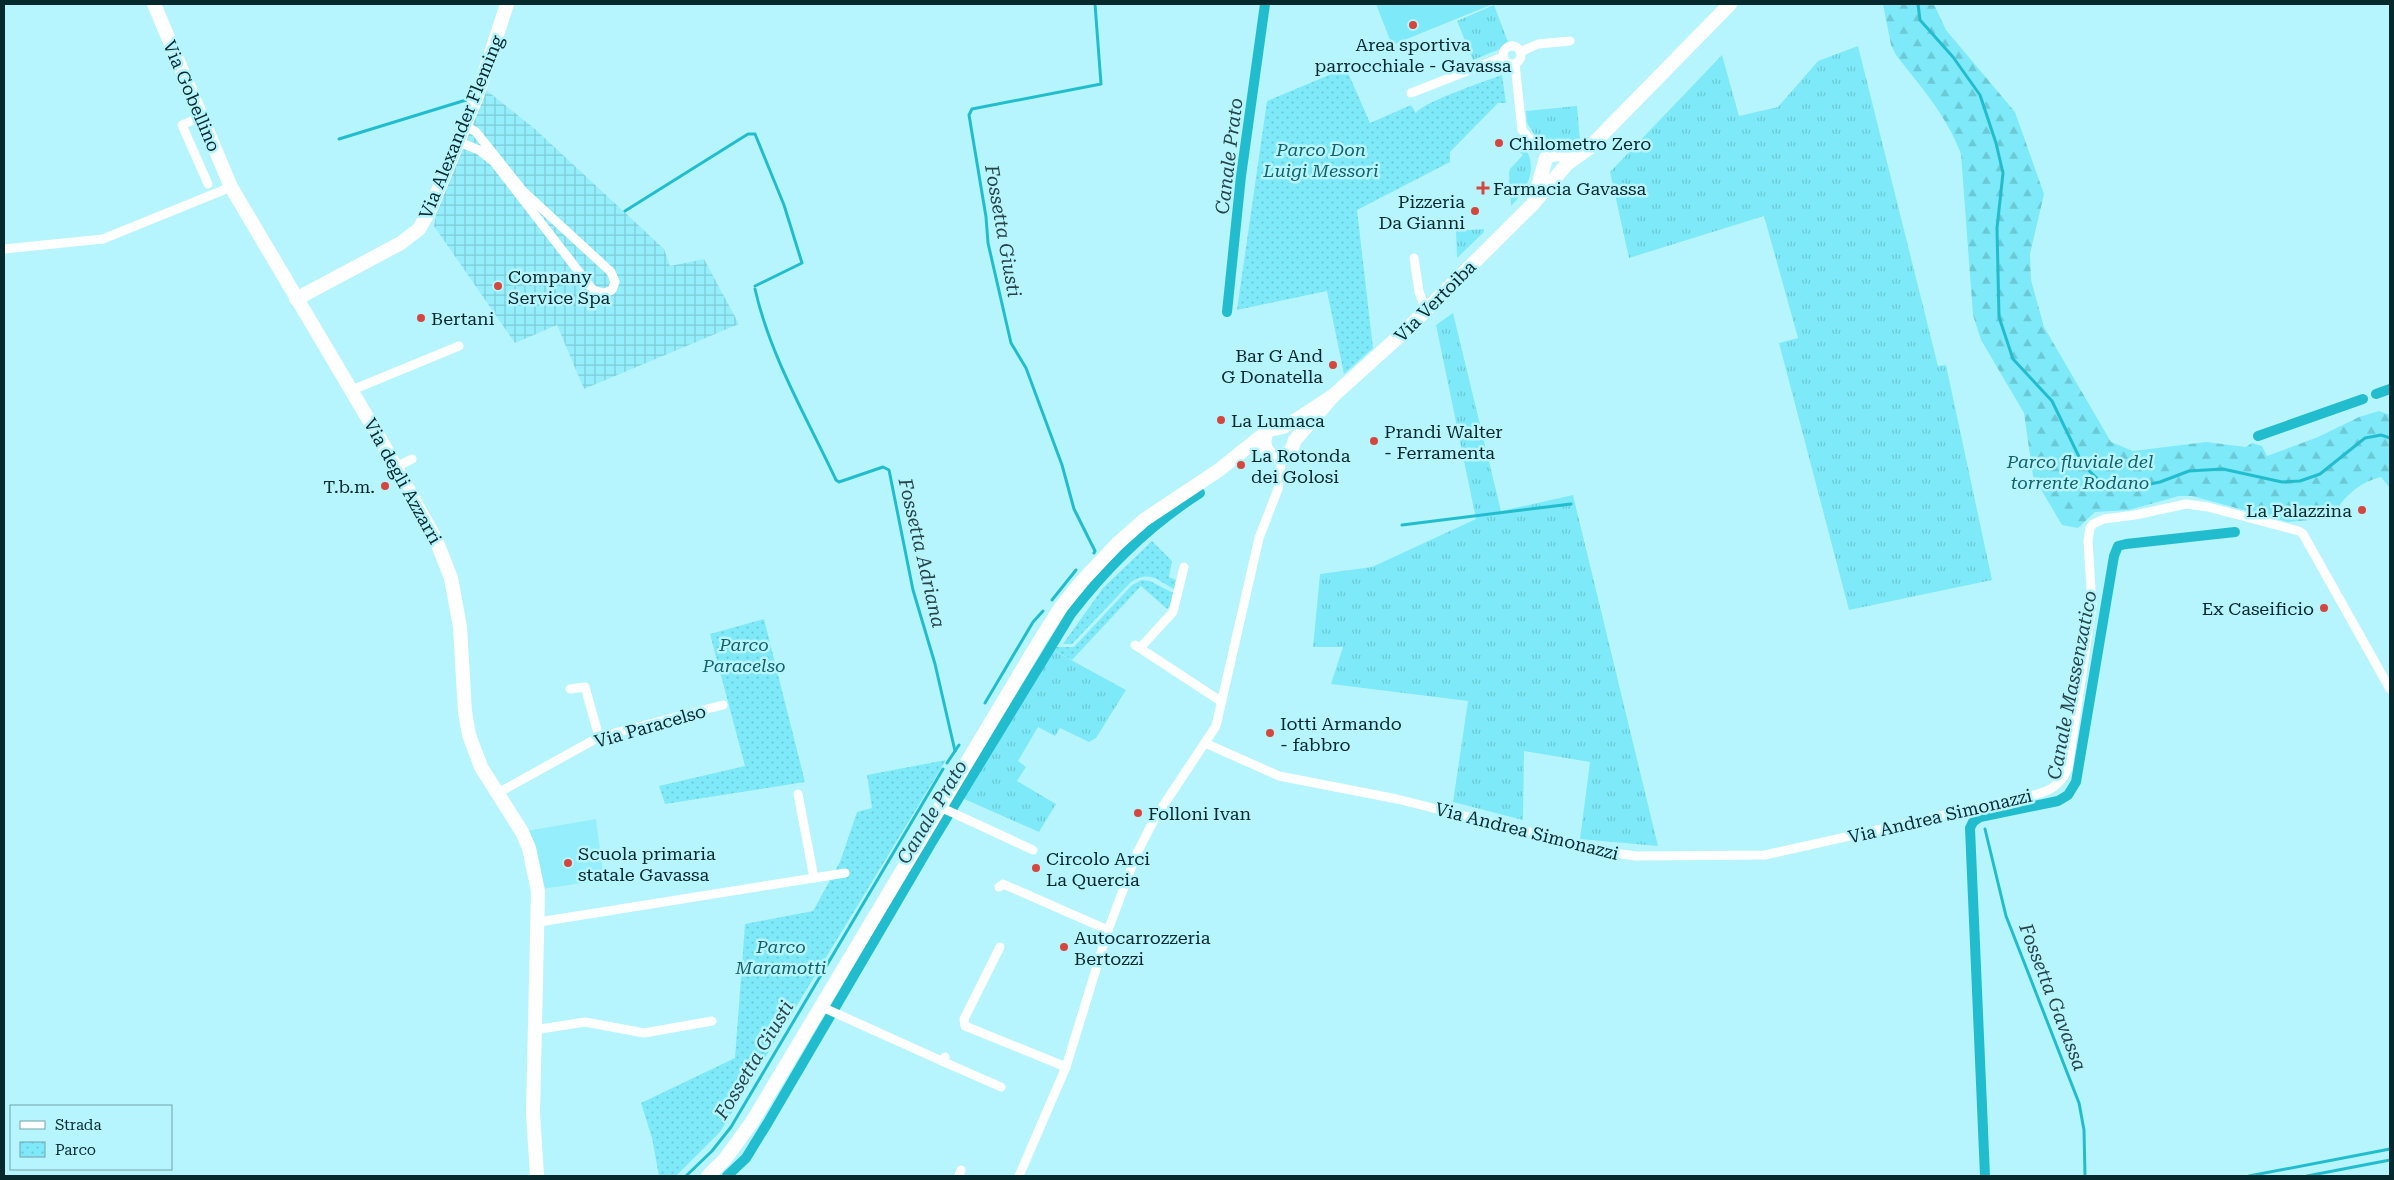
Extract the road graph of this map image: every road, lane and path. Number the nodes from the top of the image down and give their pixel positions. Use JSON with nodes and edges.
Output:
{"nodes":[{"id":1,"x":154,"y":4,"type":"edge"},
{"id":2,"x":507,"y":4,"type":"edge"},
{"id":3,"x":1730,"y":4,"type":"edge"},
{"id":4,"x":1570,"y":40,"type":"dead end"},
{"id":5,"x":1520,"y":52,"type":"junction"},
{"id":6,"x":1503,"y":57,"type":"junction"},
{"id":7,"x":1515,"y":64,"type":"junction"},
{"id":8,"x":1411,"y":93,"type":"dead end"},
{"id":9,"x":200,"y":117,"type":"junction"},
{"id":10,"x":465,"y":125,"type":"junction"},
{"id":11,"x":459,"y":142,"type":"junction"},
{"id":12,"x":1589,"y":148,"type":"junction"},
{"id":13,"x":1548,"y":160,"type":"junction"},
{"id":14,"x":1560,"y":171,"type":"junction"},
{"id":15,"x":208,"y":184,"type":"dead end"},
{"id":16,"x":231,"y":188,"type":"junction"},
{"id":17,"x":1533,"y":204,"type":"junction"},
{"id":18,"x":4,"y":249,"type":"edge"},
{"id":19,"x":1414,"y":258,"type":"dead end"},
{"id":20,"x":296,"y":299,"type":"junction"},
{"id":21,"x":1426,"y":310,"type":"junction"},
{"id":22,"x":458,"y":346,"type":"dead end"},
{"id":23,"x":352,"y":390,"type":"junction"},
{"id":24,"x":1334,"y":395,"type":"junction"},
{"id":25,"x":1283,"y":427,"type":"junction"},
{"id":26,"x":1266,"y":434,"type":"junction"},
{"id":27,"x":1295,"y":440,"type":"junction"},
{"id":28,"x":1268,"y":453,"type":"junction"},
{"id":29,"x":1282,"y":457,"type":"junction"},
{"id":30,"x":412,"y":459,"type":"dead end"},
{"id":31,"x":1234,"y":459,"type":"junction"},
{"id":32,"x":396,"y":466,"type":"junction"},
{"id":33,"x":1184,"y":567,"type":"dead end"},
{"id":34,"x":570,"y":689,"type":"dead end"},
{"id":35,"x":2390,"y":689,"type":"edge"},
{"id":36,"x":1222,"y":702,"type":"junction"},
{"id":37,"x":723,"y":705,"type":"dead end"},
{"id":38,"x":599,"y":737,"type":"junction"},
{"id":39,"x":1205,"y":743,"type":"junction"},
{"id":40,"x":498,"y":793,"type":"junction"},
{"id":41,"x":798,"y":794,"type":"dead end"},
{"id":42,"x":945,"y":809,"type":"junction"},
{"id":43,"x":1033,"y":850,"type":"dead end"},
{"id":44,"x":845,"y":873,"type":"dead end"},
{"id":45,"x":814,"y":878,"type":"junction"},
{"id":46,"x":999,"y":887,"type":"dead end"},
{"id":47,"x":539,"y":922,"type":"junction"},
{"id":48,"x":1108,"y":930,"type":"junction"},
{"id":49,"x":1000,"y":946,"type":"dead end"},
{"id":50,"x":829,"y":1011,"type":"junction"},
{"id":51,"x":712,"y":1021,"type":"dead end"},
{"id":52,"x":534,"y":1030,"type":"junction"},
{"id":53,"x":1066,"y":1067,"type":"junction"},
{"id":54,"x":1001,"y":1087,"type":"dead end"},
{"id":55,"x":537,"y":1176,"type":"edge"},
{"id":56,"x":708,"y":1176,"type":"edge"},
{"id":57,"x":1019,"y":1176,"type":"edge"}],
"edges":[{"from":1,"to":9,"type":"main road","name":"Via Gobellino"},
{"from":2,"to":10,"type":"main road","name":"Via Alexander Fleming"},
{"from":3,"to":12,"type":"main road"},
{"from":4,"to":5,"type":"street"},
{"from":5,"to":6,"type":"street"},
{"from":5,"to":7,"type":"street"},
{"from":6,"to":7,"type":"street"},
{"from":6,"to":8,"type":"street"},
{"from":7,"to":13,"type":"street"},
{"from":9,"to":15,"type":"street"},
{"from":9,"to":16,"type":"main road","name":"Via Gobellino"},
{"from":10,"to":11,"type":"main road","name":"Via Alexander Fleming"},
{"from":10,"to":11,"type":"street"},
{"from":11,"to":20,"type":"main road","name":"Via Alexander Fleming"},
{"from":12,"to":13,"type":"main road"},
{"from":12,"to":14,"type":"main road","name":"Via Vertoiba"},
{"from":13,"to":14,"type":"main road"},
{"from":13,"to":17,"type":"main road"},
{"from":14,"to":17,"type":"main road","name":"Via Vertoiba"},
{"from":16,"to":18,"type":"street"},
{"from":16,"to":20,"type":"main road","name":"Via degli Azzarri"},
{"from":17,"to":21,"type":"main road","name":"Via Vertoiba"},
{"from":19,"to":21,"type":"street"},
{"from":20,"to":23,"type":"main road","name":"Via degli Azzarri"},
{"from":21,"to":24,"type":"main road","name":"Via Vertoiba"},
{"from":22,"to":23,"type":"street"},
{"from":23,"to":32,"type":"main road","name":"Via degli Azzarri"},
{"from":24,"to":25,"type":"main road"},
{"from":24,"to":27,"type":"main road"},
{"from":25,"to":26,"type":"main road"},
{"from":25,"to":27,"type":"main road"},
{"from":26,"to":28,"type":"main road"},
{"from":26,"to":31,"type":"main road"},
{"from":27,"to":29,"type":"main road"},
{"from":28,"to":29,"type":"main road"},
{"from":28,"to":31,"type":"main road"},
{"from":29,"to":36,"type":"street"},
{"from":30,"to":32,"type":"street"},
{"from":31,"to":42,"type":"main road"},
{"from":32,"to":40,"type":"main road","name":"Via degli Azzarri"},
{"from":33,"to":36,"type":"street"},
{"from":34,"to":38,"type":"street"},
{"from":35,"to":39,"type":"street","name":"Via Andrea Simonazzi"},
{"from":36,"to":39,"type":"street"},
{"from":37,"to":38,"type":"street","name":"Via Paracelso"},
{"from":38,"to":40,"type":"street","name":"Via Paracelso"},
{"from":39,"to":48,"type":"street"},
{"from":40,"to":47,"type":"main road","name":"Via degli Azzarri"},
{"from":41,"to":45,"type":"street"},
{"from":42,"to":43,"type":"street"},
{"from":42,"to":50,"type":"main road"},
{"from":44,"to":45,"type":"street"},
{"from":45,"to":47,"type":"street"},
{"from":46,"to":48,"type":"street"},
{"from":47,"to":52,"type":"main road","name":"Via degli Azzarri"},
{"from":48,"to":53,"type":"street"},
{"from":49,"to":53,"type":"street"},
{"from":50,"to":54,"type":"street"},
{"from":50,"to":56,"type":"main road"},
{"from":51,"to":52,"type":"street"},
{"from":52,"to":55,"type":"main road","name":"Via degli Azzarri"},
{"from":53,"to":57,"type":"street"}]}
